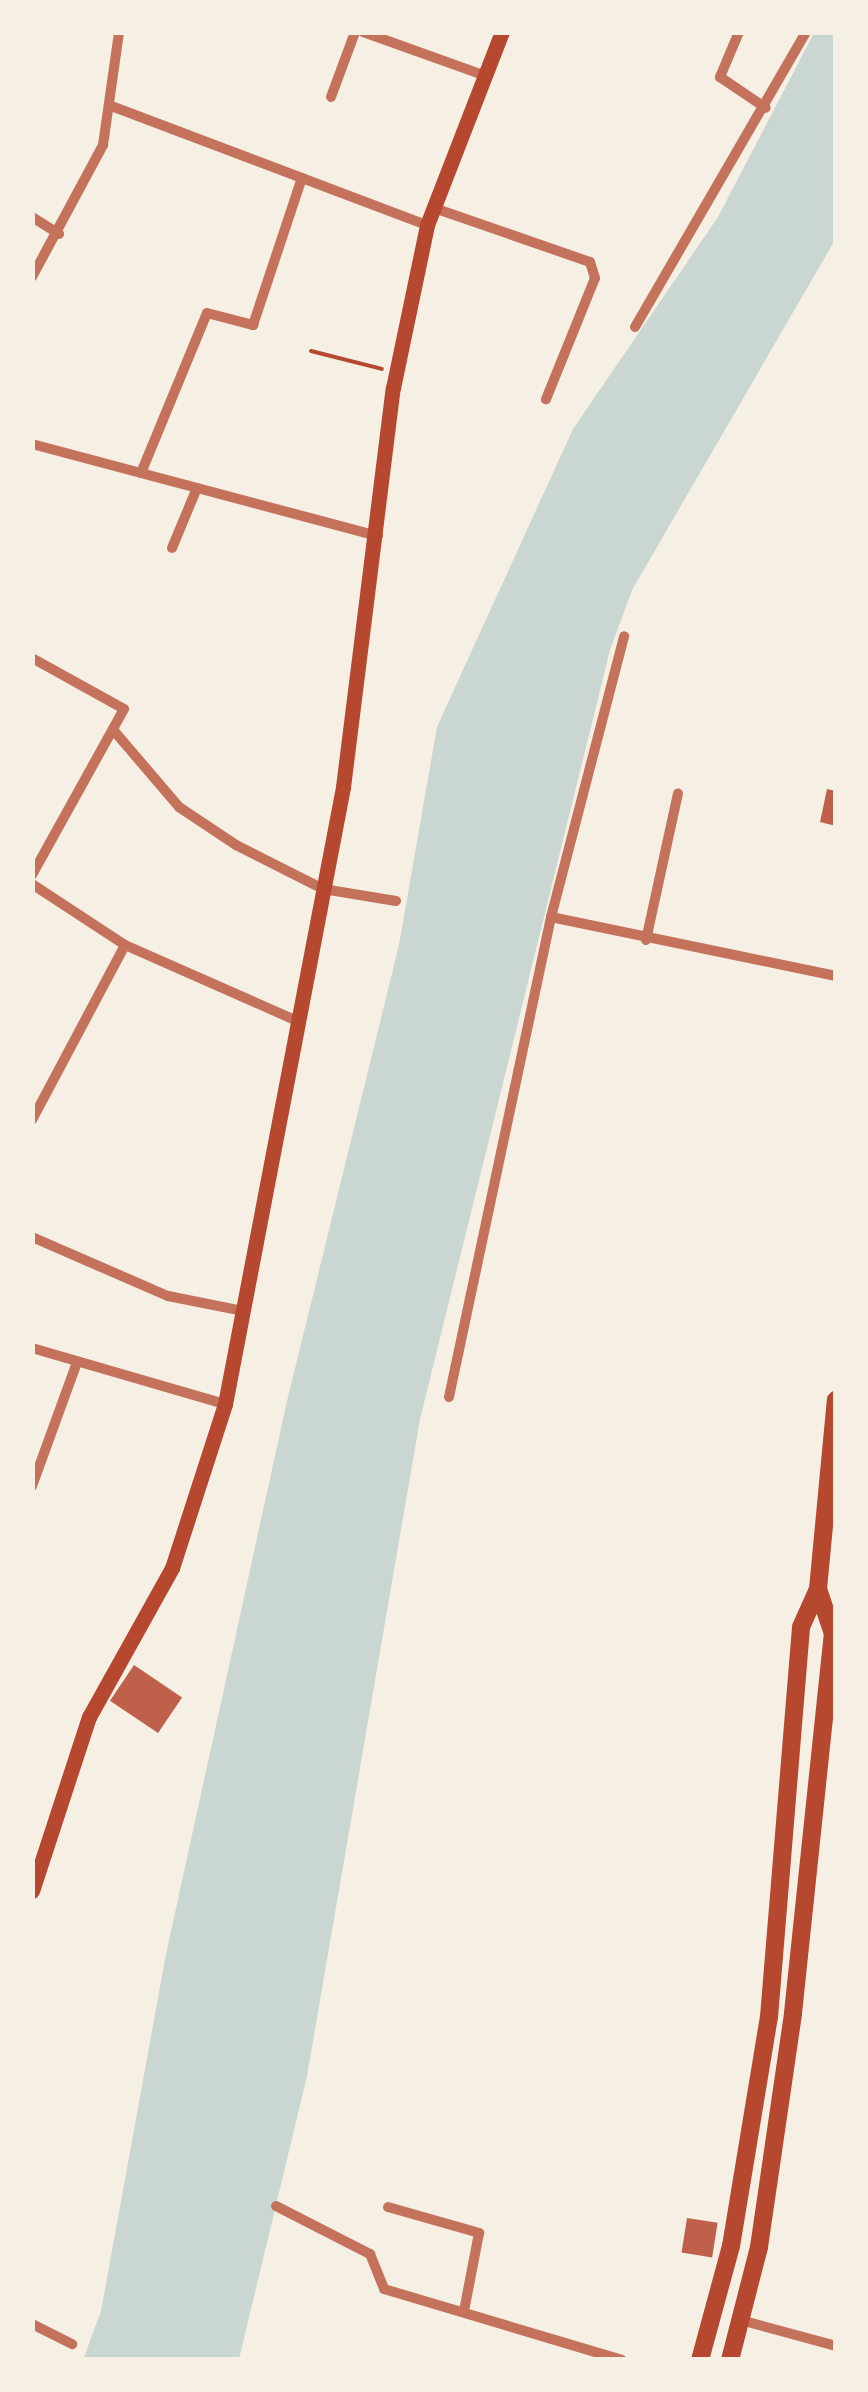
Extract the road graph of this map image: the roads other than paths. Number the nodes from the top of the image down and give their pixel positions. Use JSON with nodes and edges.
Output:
{"nodes":[{"id":1,"x":119,"y":32,"type":"edge"},
{"id":2,"x":354,"y":32,"type":"edge"},
{"id":3,"x":362,"y":32,"type":"edge"},
{"id":4,"x":502,"y":32,"type":"edge"},
{"id":5,"x":740,"y":32,"type":"edge"},
{"id":6,"x":806,"y":32,"type":"edge"},
{"id":7,"x":486,"y":76,"type":"junction"},
{"id":8,"x":331,"y":98,"type":"dead end"},
{"id":9,"x":114,"y":107,"type":"junction"},
{"id":10,"x":766,"y":108,"type":"junction"},
{"id":11,"x":302,"y":178,"type":"junction"},
{"id":12,"x":434,"y":208,"type":"junction"},
{"id":13,"x":32,"y":217,"type":"edge"},
{"id":14,"x":427,"y":225,"type":"junction"},
{"id":15,"x":60,"y":234,"type":"junction"},
{"id":16,"x":32,"y":276,"type":"edge"},
{"id":17,"x":635,"y":327,"type":"dead end"},
{"id":18,"x":546,"y":398,"type":"dead end"},
{"id":19,"x":32,"y":444,"type":"edge"},
{"id":20,"x":141,"y":473,"type":"junction"},
{"id":21,"x":196,"y":488,"type":"junction"},
{"id":22,"x":379,"y":536,"type":"junction"},
{"id":23,"x":172,"y":548,"type":"dead end"},
{"id":24,"x":624,"y":636,"type":"dead end"},
{"id":25,"x":32,"y":658,"type":"edge"},
{"id":26,"x":115,"y":732,"type":"junction"},
{"id":27,"x":678,"y":793,"type":"dead end"},
{"id":28,"x":32,"y":875,"type":"edge"},
{"id":29,"x":32,"y":884,"type":"edge"},
{"id":30,"x":323,"y":890,"type":"junction"},
{"id":31,"x":396,"y":902,"type":"dead end"},
{"id":32,"x":551,"y":918,"type":"junction"},
{"id":33,"x":646,"y":940,"type":"junction"},
{"id":34,"x":125,"y":945,"type":"junction"},
{"id":35,"x":836,"y":976,"type":"edge"},
{"id":36,"x":297,"y":1022,"type":"junction"},
{"id":37,"x":32,"y":1120,"type":"edge"},
{"id":38,"x":32,"y":1237,"type":"edge"},
{"id":39,"x":242,"y":1311,"type":"junction"},
{"id":40,"x":32,"y":1348,"type":"edge"},
{"id":41,"x":76,"y":1365,"type":"junction"},
{"id":42,"x":449,"y":1397,"type":"dead end"},
{"id":43,"x":836,"y":1400,"type":"edge"},
{"id":44,"x":225,"y":1404,"type":"junction"},
{"id":45,"x":32,"y":1486,"type":"edge"},
{"id":46,"x":818,"y":1589,"type":"junction"},
{"id":47,"x":834,"y":1635,"type":"edge"},
{"id":48,"x":32,"y":1891,"type":"edge"},
{"id":49,"x":276,"y":2206,"type":"dead end"},
{"id":50,"x":388,"y":2207,"type":"dead end"},
{"id":51,"x":464,"y":2310,"type":"junction"},
{"id":52,"x":744,"y":2321,"type":"junction"},
{"id":53,"x":32,"y":2324,"type":"edge"},
{"id":54,"x":72,"y":2344,"type":"dead end"},
{"id":55,"x":836,"y":2346,"type":"edge"},
{"id":56,"x":622,"y":2360,"type":"edge"},
{"id":57,"x":700,"y":2360,"type":"edge"},
{"id":58,"x":730,"y":2360,"type":"edge"}],
"edges":[{"from":1,"to":9,"type":"street"},
{"from":2,"to":8,"type":"street"},
{"from":3,"to":7,"type":"street"},
{"from":4,"to":7,"type":"main road"},
{"from":5,"to":10,"type":"street"},
{"from":6,"to":10,"type":"street"},
{"from":7,"to":12,"type":"main road"},
{"from":9,"to":11,"type":"street"},
{"from":9,"to":15,"type":"street"},
{"from":10,"to":17,"type":"street"},
{"from":11,"to":14,"type":"street"},
{"from":11,"to":20,"type":"street"},
{"from":12,"to":14,"type":"main road"},
{"from":12,"to":18,"type":"street"},
{"from":13,"to":15,"type":"street"},
{"from":14,"to":22,"type":"main road"},
{"from":15,"to":16,"type":"street"},
{"from":19,"to":20,"type":"street"},
{"from":20,"to":21,"type":"street"},
{"from":21,"to":22,"type":"street"},
{"from":21,"to":23,"type":"street"},
{"from":22,"to":30,"type":"main road"},
{"from":24,"to":32,"type":"street"},
{"from":25,"to":26,"type":"street"},
{"from":26,"to":28,"type":"street"},
{"from":26,"to":30,"type":"street"},
{"from":27,"to":33,"type":"street"},
{"from":29,"to":34,"type":"street"},
{"from":30,"to":31,"type":"street"},
{"from":30,"to":36,"type":"main road"},
{"from":32,"to":33,"type":"street"},
{"from":32,"to":42,"type":"street"},
{"from":33,"to":35,"type":"street"},
{"from":34,"to":36,"type":"street"},
{"from":34,"to":37,"type":"street"},
{"from":36,"to":39,"type":"main road"},
{"from":38,"to":39,"type":"street"},
{"from":39,"to":44,"type":"main road"},
{"from":40,"to":41,"type":"street"},
{"from":41,"to":44,"type":"street"},
{"from":41,"to":45,"type":"street"},
{"from":43,"to":46,"type":"main road"},
{"from":44,"to":48,"type":"main road"},
{"from":46,"to":47,"type":"main road"},
{"from":46,"to":57,"type":"main road"},
{"from":47,"to":52,"type":"main road"},
{"from":49,"to":51,"type":"street"},
{"from":50,"to":51,"type":"street"},
{"from":51,"to":56,"type":"street"},
{"from":52,"to":55,"type":"street"},
{"from":52,"to":58,"type":"main road"},
{"from":53,"to":54,"type":"street"}]}
